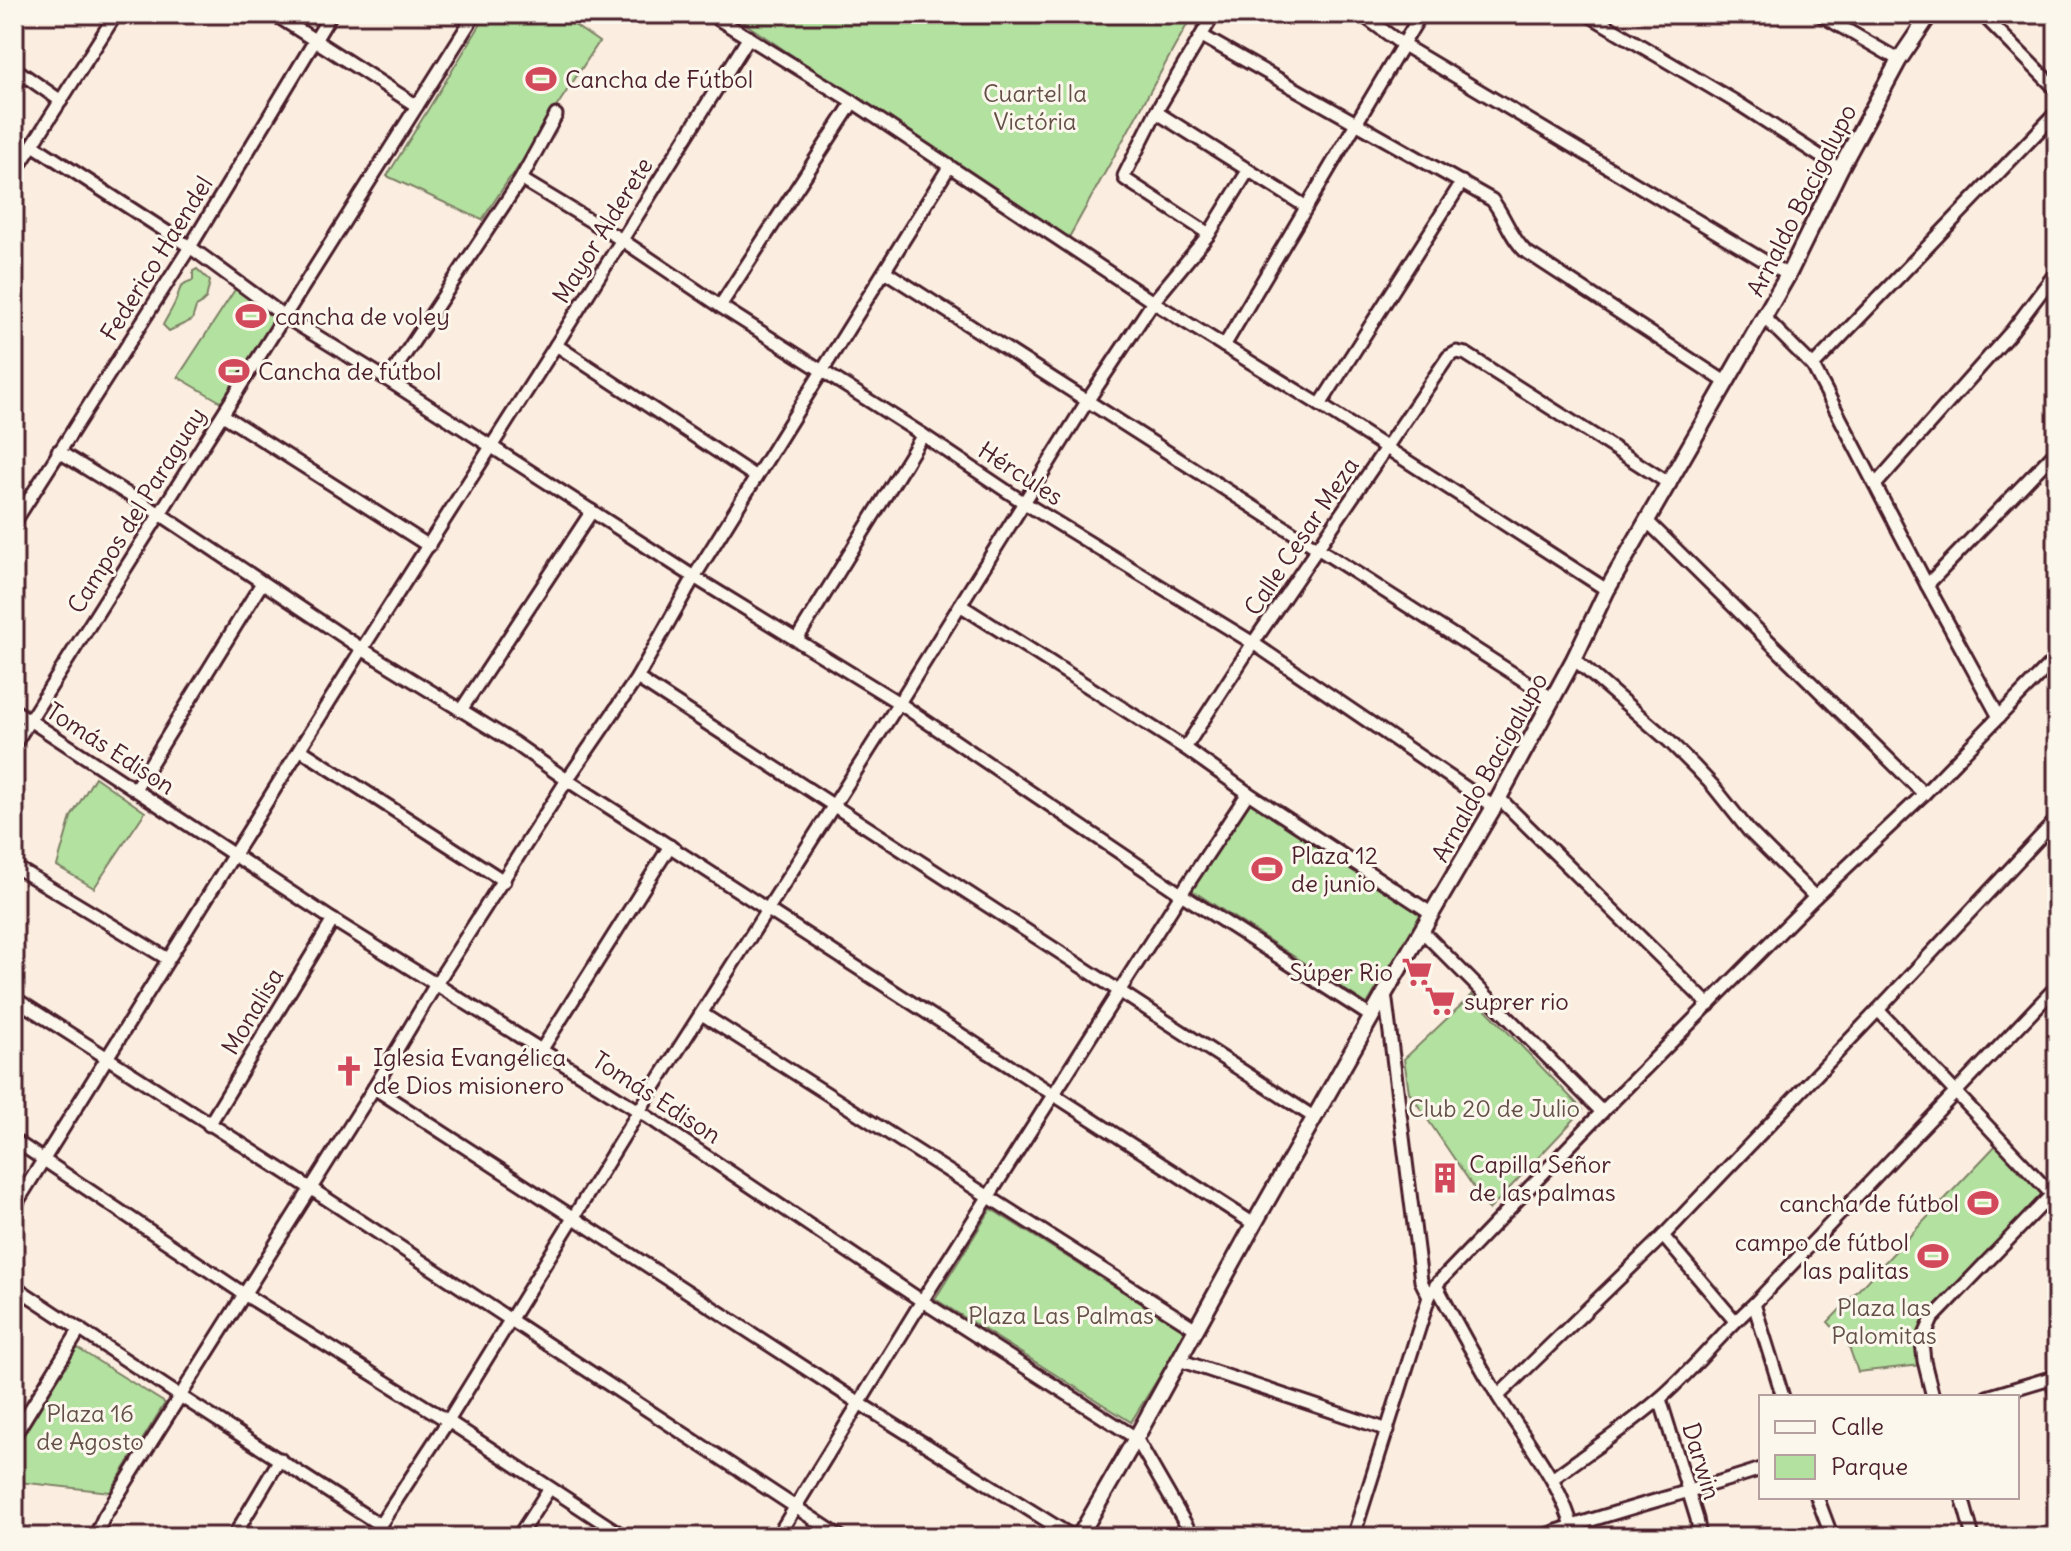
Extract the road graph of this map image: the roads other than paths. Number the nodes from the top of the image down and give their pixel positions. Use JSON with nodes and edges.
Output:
{"nodes":[{"id":1,"x":116,"y":14,"type":"edge"},
{"id":2,"x":274,"y":14,"type":"edge"},
{"id":3,"x":331,"y":14,"type":"edge"},
{"id":4,"x":475,"y":14,"type":"edge"},
{"id":5,"x":710,"y":14,"type":"edge"},
{"id":6,"x":1214,"y":14,"type":"edge"},
{"id":7,"x":1361,"y":14,"type":"edge"},
{"id":8,"x":1421,"y":14,"type":"edge"},
{"id":9,"x":1587,"y":14,"type":"edge"},
{"id":10,"x":1819,"y":14,"type":"edge"},
{"id":11,"x":1930,"y":14,"type":"edge"},
{"id":12,"x":1982,"y":14,"type":"edge"},
{"id":13,"x":1202,"y":36,"type":"junction"},
{"id":14,"x":749,"y":37,"type":"junction"},
{"id":15,"x":314,"y":41,"type":"junction"},
{"id":16,"x":1403,"y":45,"type":"junction"},
{"id":17,"x":1899,"y":60,"type":"junction"},
{"id":18,"x":14,"y":68,"type":"edge"},
{"id":19,"x":2057,"y":90,"type":"edge"},
{"id":20,"x":61,"y":101,"type":"junction"},
{"id":21,"x":853,"y":102,"type":"junction"},
{"id":22,"x":417,"y":106,"type":"junction"},
{"id":23,"x":1156,"y":112,"type":"junction"},
{"id":24,"x":2057,"y":112,"type":"edge"},
{"id":25,"x":556,"y":115,"type":"dead end"},
{"id":26,"x":1358,"y":123,"type":"junction"},
{"id":27,"x":33,"y":145,"type":"junction"},
{"id":28,"x":949,"y":167,"type":"junction"},
{"id":29,"x":1840,"y":169,"type":"junction"},
{"id":30,"x":1248,"y":171,"type":"junction"},
{"id":31,"x":14,"y":174,"type":"edge"},
{"id":32,"x":521,"y":179,"type":"junction"},
{"id":33,"x":1462,"y":182,"type":"junction"},
{"id":34,"x":1305,"y":206,"type":"junction"},
{"id":35,"x":1209,"y":234,"type":"junction"},
{"id":36,"x":622,"y":240,"type":"junction"},
{"id":37,"x":190,"y":247,"type":"junction"},
{"id":38,"x":2057,"y":271,"type":"edge"},
{"id":39,"x":886,"y":272,"type":"junction"},
{"id":40,"x":1788,"y":275,"type":"junction"},
{"id":41,"x":1153,"y":302,"type":"junction"},
{"id":42,"x":720,"y":306,"type":"junction"},
{"id":43,"x":284,"y":316,"type":"junction"},
{"id":44,"x":1764,"y":317,"type":"junction"},
{"id":45,"x":556,"y":345,"type":"junction"},
{"id":46,"x":1224,"y":346,"type":"junction"},
{"id":47,"x":1813,"y":366,"type":"junction"},
{"id":48,"x":823,"y":371,"type":"junction"},
{"id":49,"x":388,"y":380,"type":"junction"},
{"id":50,"x":1727,"y":383,"type":"junction"},
{"id":51,"x":1088,"y":400,"type":"junction"},
{"id":52,"x":1320,"y":405,"type":"junction"},
{"id":53,"x":223,"y":415,"type":"junction"},
{"id":54,"x":923,"y":435,"type":"junction"},
{"id":55,"x":492,"y":447,"type":"junction"},
{"id":56,"x":1387,"y":449,"type":"junction"},
{"id":57,"x":2057,"y":450,"type":"edge"},
{"id":58,"x":58,"y":451,"type":"junction"},
{"id":59,"x":756,"y":477,"type":"junction"},
{"id":60,"x":1670,"y":484,"type":"junction"},
{"id":61,"x":1876,"y":484,"type":"junction"},
{"id":62,"x":1023,"y":502,"type":"junction"},
{"id":63,"x":592,"y":511,"type":"junction"},
{"id":64,"x":160,"y":514,"type":"junction"},
{"id":65,"x":1648,"y":522,"type":"junction"},
{"id":66,"x":14,"y":523,"type":"edge"},
{"id":67,"x":429,"y":546,"type":"junction"},
{"id":68,"x":1319,"y":548,"type":"junction"},
{"id":69,"x":694,"y":577,"type":"junction"},
{"id":70,"x":262,"y":583,"type":"junction"},
{"id":71,"x":1927,"y":585,"type":"junction"},
{"id":72,"x":1607,"y":590,"type":"junction"},
{"id":73,"x":960,"y":605,"type":"junction"},
{"id":74,"x":797,"y":639,"type":"junction"},
{"id":75,"x":1253,"y":643,"type":"junction"},
{"id":76,"x":362,"y":649,"type":"junction"},
{"id":77,"x":2057,"y":657,"type":"edge"},
{"id":78,"x":1574,"y":659,"type":"junction"},
{"id":79,"x":637,"y":678,"type":"junction"},
{"id":80,"x":1553,"y":699,"type":"junction"},
{"id":81,"x":899,"y":703,"type":"junction"},
{"id":82,"x":14,"y":710,"type":"edge"},
{"id":83,"x":461,"y":710,"type":"junction"},
{"id":84,"x":1999,"y":717,"type":"junction"},
{"id":85,"x":29,"y":721,"type":"junction"},
{"id":86,"x":14,"y":745,"type":"edge"},
{"id":87,"x":1185,"y":748,"type":"junction"},
{"id":88,"x":301,"y":750,"type":"junction"},
{"id":89,"x":567,"y":780,"type":"junction"},
{"id":90,"x":135,"y":789,"type":"junction"},
{"id":91,"x":1248,"y":793,"type":"junction"},
{"id":92,"x":1924,"y":794,"type":"junction"},
{"id":93,"x":1497,"y":803,"type":"junction"},
{"id":94,"x":833,"y":805,"type":"junction"},
{"id":95,"x":2057,"y":819,"type":"edge"},
{"id":96,"x":670,"y":846,"type":"junction"},
{"id":97,"x":234,"y":855,"type":"junction"},
{"id":98,"x":14,"y":866,"type":"edge"},
{"id":99,"x":504,"y":881,"type":"junction"},
{"id":100,"x":1181,"y":894,"type":"junction"},
{"id":101,"x":1815,"y":897,"type":"junction"},
{"id":102,"x":767,"y":908,"type":"junction"},
{"id":103,"x":1431,"y":913,"type":"junction"},
{"id":104,"x":333,"y":920,"type":"junction"},
{"id":105,"x":1422,"y":931,"type":"junction"},
{"id":106,"x":168,"y":959,"type":"junction"},
{"id":107,"x":436,"y":984,"type":"junction"},
{"id":108,"x":2057,"y":986,"type":"edge"},
{"id":109,"x":1119,"y":992,"type":"junction"},
{"id":110,"x":1385,"y":993,"type":"junction"},
{"id":111,"x":14,"y":998,"type":"edge"},
{"id":112,"x":1709,"y":1005,"type":"junction"},
{"id":113,"x":1878,"y":1010,"type":"junction"},
{"id":114,"x":702,"y":1014,"type":"junction"},
{"id":115,"x":1372,"y":1017,"type":"junction"},
{"id":116,"x":542,"y":1049,"type":"junction"},
{"id":117,"x":107,"y":1059,"type":"junction"},
{"id":118,"x":374,"y":1088,"type":"junction"},
{"id":119,"x":1957,"y":1092,"type":"junction"},
{"id":120,"x":1053,"y":1095,"type":"junction"},
{"id":121,"x":639,"y":1111,"type":"junction"},
{"id":122,"x":1602,"y":1112,"type":"junction"},
{"id":123,"x":1315,"y":1118,"type":"junction"},
{"id":124,"x":209,"y":1125,"type":"junction"},
{"id":125,"x":14,"y":1140,"type":"edge"},
{"id":126,"x":43,"y":1159,"type":"junction"},
{"id":127,"x":310,"y":1188,"type":"junction"},
{"id":128,"x":2055,"y":1195,"type":"edge"},
{"id":129,"x":989,"y":1198,"type":"junction"},
{"id":130,"x":14,"y":1207,"type":"edge"},
{"id":131,"x":574,"y":1217,"type":"junction"},
{"id":132,"x":1254,"y":1224,"type":"junction"},
{"id":133,"x":1663,"y":1236,"type":"junction"},
{"id":134,"x":1436,"y":1285,"type":"junction"},
{"id":135,"x":14,"y":1286,"type":"edge"},
{"id":136,"x":244,"y":1294,"type":"junction"},
{"id":137,"x":1429,"y":1297,"type":"junction"},
{"id":138,"x":922,"y":1301,"type":"junction"},
{"id":139,"x":1754,"y":1304,"type":"junction"},
{"id":140,"x":510,"y":1320,"type":"junction"},
{"id":141,"x":1735,"y":1321,"type":"junction"},
{"id":142,"x":80,"y":1329,"type":"junction"},
{"id":143,"x":1196,"y":1329,"type":"junction"},
{"id":144,"x":1179,"y":1360,"type":"junction"},
{"id":145,"x":2054,"y":1377,"type":"edge"},
{"id":146,"x":1782,"y":1395,"type":"edge"},
{"id":147,"x":1932,"y":1395,"type":"edge"},
{"id":148,"x":1994,"y":1395,"type":"edge"},
{"id":149,"x":180,"y":1396,"type":"junction"},
{"id":150,"x":1498,"y":1396,"type":"junction"},
{"id":151,"x":2057,"y":1397,"type":"edge"},
{"id":152,"x":1660,"y":1399,"type":"junction"},
{"id":153,"x":859,"y":1403,"type":"junction"},
{"id":154,"x":448,"y":1421,"type":"junction"},
{"id":155,"x":1388,"y":1430,"type":"junction"},
{"id":156,"x":14,"y":1436,"type":"edge"},
{"id":157,"x":1136,"y":1438,"type":"junction"},
{"id":158,"x":280,"y":1459,"type":"junction"},
{"id":159,"x":1759,"y":1470,"type":"edge"},
{"id":160,"x":1552,"y":1479,"type":"junction"},
{"id":161,"x":549,"y":1489,"type":"junction"},
{"id":162,"x":1688,"y":1492,"type":"junction"},
{"id":163,"x":1818,"y":1499,"type":"edge"},
{"id":164,"x":1963,"y":1499,"type":"edge"},
{"id":165,"x":794,"y":1507,"type":"junction"},
{"id":166,"x":380,"y":1525,"type":"junction"},
{"id":167,"x":237,"y":1531,"type":"dead end"},
{"id":168,"x":1574,"y":1531,"type":"edge"},
{"id":169,"x":99,"y":1537,"type":"edge"},
{"id":170,"x":372,"y":1537,"type":"edge"},
{"id":171,"x":518,"y":1537,"type":"edge"},
{"id":172,"x":625,"y":1537,"type":"edge"},
{"id":173,"x":777,"y":1537,"type":"edge"},
{"id":174,"x":841,"y":1537,"type":"edge"},
{"id":175,"x":1076,"y":1537,"type":"edge"},
{"id":176,"x":1193,"y":1537,"type":"edge"},
{"id":177,"x":1353,"y":1537,"type":"edge"},
{"id":178,"x":1540,"y":1537,"type":"edge"},
{"id":179,"x":1700,"y":1537,"type":"edge"},
{"id":180,"x":1832,"y":1537,"type":"edge"},
{"id":181,"x":1973,"y":1537,"type":"edge"}],
"edges":[{"from":1,"to":20,"type":"street"},
{"from":2,"to":15,"type":"street"},
{"from":3,"to":15,"type":"street","name":"Federico Haendel"},
{"from":4,"to":22,"type":"street","name":"Campos del Paraguay"},
{"from":5,"to":14,"type":"street"},
{"from":6,"to":13,"type":"street"},
{"from":7,"to":16,"type":"street"},
{"from":8,"to":16,"type":"street"},
{"from":9,"to":29,"type":"street"},
{"from":10,"to":17,"type":"street"},
{"from":11,"to":17,"type":"street","name":"Arnaldo Bacigalupo"},
{"from":12,"to":19,"type":"street"},
{"from":13,"to":23,"type":"street"},
{"from":13,"to":26,"type":"street"},
{"from":14,"to":21,"type":"street"},
{"from":14,"to":36,"type":"street","name":"Mayor Alderete"},
{"from":15,"to":22,"type":"street"},
{"from":15,"to":37,"type":"street","name":"Federico Haendel"},
{"from":16,"to":26,"type":"street"},
{"from":16,"to":40,"type":"street"},
{"from":17,"to":29,"type":"street","name":"Arnaldo Bacigalupo"},
{"from":18,"to":20,"type":"street"},
{"from":20,"to":27,"type":"street"},
{"from":21,"to":28,"type":"street"},
{"from":21,"to":42,"type":"street"},
{"from":22,"to":43,"type":"street","name":"Campos del Paraguay"},
{"from":23,"to":30,"type":"street"},
{"from":23,"to":35,"type":"street"},
{"from":24,"to":47,"type":"street"},
{"from":25,"to":32,"type":"street"},
{"from":26,"to":33,"type":"street"},
{"from":26,"to":34,"type":"street"},
{"from":27,"to":31,"type":"street"},
{"from":27,"to":37,"type":"street"},
{"from":28,"to":39,"type":"street"},
{"from":28,"to":41,"type":"street"},
{"from":29,"to":40,"type":"street","name":"Arnaldo Bacigalupo"},
{"from":30,"to":34,"type":"street"},
{"from":30,"to":35,"type":"street"},
{"from":32,"to":36,"type":"street","name":"Hércules"},
{"from":32,"to":49,"type":"street"},
{"from":33,"to":50,"type":"street"},
{"from":33,"to":52,"type":"street"},
{"from":34,"to":46,"type":"street"},
{"from":35,"to":41,"type":"street"},
{"from":36,"to":42,"type":"street","name":"Hércules"},
{"from":36,"to":45,"type":"street","name":"Mayor Alderete"},
{"from":37,"to":43,"type":"street"},
{"from":37,"to":58,"type":"street","name":"Federico Haendel"},
{"from":38,"to":61,"type":"street"},
{"from":39,"to":48,"type":"street"},
{"from":39,"to":51,"type":"street"},
{"from":40,"to":44,"type":"street","name":"Arnaldo Bacigalupo"},
{"from":41,"to":46,"type":"street"},
{"from":41,"to":51,"type":"street"},
{"from":42,"to":48,"type":"street","name":"Hércules"},
{"from":43,"to":49,"type":"street"},
{"from":43,"to":53,"type":"street","name":"Campos del Paraguay"},
{"from":44,"to":47,"type":"street"},
{"from":44,"to":50,"type":"street","name":"Arnaldo Bacigalupo"},
{"from":45,"to":55,"type":"street","name":"Mayor Alderete"},
{"from":45,"to":59,"type":"street"},
{"from":46,"to":52,"type":"street"},
{"from":47,"to":61,"type":"street"},
{"from":48,"to":54,"type":"street","name":"Hércules"},
{"from":48,"to":59,"type":"street"},
{"from":49,"to":55,"type":"street"},
{"from":50,"to":60,"type":"street","name":"Arnaldo Bacigalupo"},
{"from":51,"to":62,"type":"street"},
{"from":51,"to":68,"type":"street"},
{"from":52,"to":56,"type":"street"},
{"from":53,"to":64,"type":"street","name":"Campos del Paraguay"},
{"from":53,"to":67,"type":"street"},
{"from":54,"to":62,"type":"street","name":"Hércules"},
{"from":54,"to":74,"type":"street"},
{"from":55,"to":63,"type":"street"},
{"from":55,"to":67,"type":"street","name":"Mayor Alderete"},
{"from":56,"to":60,"type":"street","name":"Calle Cesar Meza"},
{"from":56,"to":68,"type":"street","name":"Calle Cesar Meza"},
{"from":56,"to":72,"type":"street"},
{"from":57,"to":71,"type":"street"},
{"from":58,"to":64,"type":"street"},
{"from":58,"to":66,"type":"street","name":"Federico Haendel"},
{"from":59,"to":69,"type":"street"},
{"from":60,"to":65,"type":"street","name":"Arnaldo Bacigalupo"},
{"from":61,"to":71,"type":"street"},
{"from":62,"to":73,"type":"street"},
{"from":62,"to":75,"type":"street","name":"Hércules"},
{"from":63,"to":69,"type":"street"},
{"from":63,"to":83,"type":"street"},
{"from":64,"to":70,"type":"street"},
{"from":64,"to":85,"type":"street","name":"Campos del Paraguay"},
{"from":65,"to":72,"type":"street","name":"Arnaldo Bacigalupo"},
{"from":65,"to":92,"type":"street"},
{"from":67,"to":76,"type":"street","name":"Mayor Alderete"},
{"from":68,"to":75,"type":"street","name":"Calle Cesar Meza"},
{"from":68,"to":80,"type":"street"},
{"from":69,"to":74,"type":"street"},
{"from":69,"to":79,"type":"street"},
{"from":70,"to":76,"type":"street"},
{"from":70,"to":90,"type":"street"},
{"from":71,"to":84,"type":"street"},
{"from":72,"to":78,"type":"street","name":"Arnaldo Bacigalupo"},
{"from":73,"to":81,"type":"street"},
{"from":73,"to":87,"type":"street"},
{"from":74,"to":81,"type":"street"},
{"from":75,"to":87,"type":"street","name":"Calle Cesar Meza"},
{"from":75,"to":93,"type":"street","name":"Hércules"},
{"from":76,"to":83,"type":"street"},
{"from":76,"to":88,"type":"street","name":"Mayor Alderete"},
{"from":77,"to":84,"type":"street"},
{"from":78,"to":80,"type":"street","name":"Arnaldo Bacigalupo"},
{"from":78,"to":101,"type":"street"},
{"from":79,"to":89,"type":"street"},
{"from":79,"to":94,"type":"street"},
{"from":80,"to":93,"type":"street","name":"Arnaldo Bacigalupo"},
{"from":81,"to":94,"type":"street"},
{"from":81,"to":100,"type":"street"},
{"from":82,"to":85,"type":"street","name":"Tomás Edison"},
{"from":83,"to":89,"type":"street"},
{"from":84,"to":92,"type":"street"},
{"from":85,"to":86,"type":"street","name":"Campos del Paraguay"},
{"from":85,"to":90,"type":"street","name":"Tomás Edison"},
{"from":87,"to":91,"type":"street"},
{"from":88,"to":97,"type":"street","name":"Mayor Alderete"},
{"from":88,"to":99,"type":"street"},
{"from":89,"to":96,"type":"street"},
{"from":89,"to":99,"type":"street"},
{"from":90,"to":97,"type":"street","name":"Tomás Edison"},
{"from":91,"to":100,"type":"street"},
{"from":91,"to":103,"type":"street"},
{"from":92,"to":101,"type":"street"},
{"from":93,"to":103,"type":"street","name":"Arnaldo Bacigalupo"},
{"from":93,"to":112,"type":"street","name":"Hércules"},
{"from":94,"to":102,"type":"street"},
{"from":94,"to":109,"type":"street"},
{"from":95,"to":113,"type":"street"},
{"from":96,"to":102,"type":"street"},
{"from":96,"to":116,"type":"street"},
{"from":97,"to":104,"type":"street","name":"Tomás Edison"},
{"from":97,"to":106,"type":"street","name":"Mayor Alderete"},
{"from":98,"to":106,"type":"street"},
{"from":99,"to":107,"type":"street"},
{"from":100,"to":109,"type":"street"},
{"from":100,"to":115,"type":"street"},
{"from":101,"to":112,"type":"street"},
{"from":102,"to":114,"type":"street"},
{"from":102,"to":120,"type":"street"},
{"from":103,"to":105,"type":"street","name":"Arnaldo Bacigalupo"},
{"from":104,"to":107,"type":"street","name":"Tomás Edison"},
{"from":104,"to":124,"type":"street","name":"Monalisa"},
{"from":105,"to":110,"type":"street","name":"Arnaldo Bacigalupo"},
{"from":105,"to":122,"type":"street"},
{"from":106,"to":117,"type":"street","name":"Mayor Alderete"},
{"from":107,"to":116,"type":"street","name":"Tomás Edison"},
{"from":107,"to":118,"type":"street"},
{"from":108,"to":119,"type":"street"},
{"from":109,"to":120,"type":"street"},
{"from":109,"to":123,"type":"street"},
{"from":110,"to":115,"type":"street","name":"Arnaldo Bacigalupo"},
{"from":110,"to":137,"type":"street"},
{"from":111,"to":117,"type":"street"},
{"from":112,"to":122,"type":"street"},
{"from":113,"to":119,"type":"street"},
{"from":113,"to":133,"type":"street"},
{"from":114,"to":121,"type":"street"},
{"from":114,"to":129,"type":"street"},
{"from":115,"to":123,"type":"street","name":"Arnaldo Bacigalupo"},
{"from":116,"to":121,"type":"street","name":"Tomás Edison"},
{"from":117,"to":124,"type":"street"},
{"from":117,"to":126,"type":"street","name":"Mayor Alderete"},
{"from":118,"to":127,"type":"street"},
{"from":118,"to":131,"type":"street"},
{"from":119,"to":128,"type":"street"},
{"from":119,"to":139,"type":"street"},
{"from":120,"to":129,"type":"street"},
{"from":120,"to":132,"type":"street"},
{"from":121,"to":131,"type":"street"},
{"from":121,"to":138,"type":"street","name":"Tomás Edison"},
{"from":122,"to":134,"type":"street"},
{"from":123,"to":132,"type":"street","name":"Arnaldo Bacigalupo"},
{"from":124,"to":127,"type":"street"},
{"from":125,"to":126,"type":"street"},
{"from":126,"to":130,"type":"street","name":"Mayor Alderete"},
{"from":126,"to":136,"type":"street"},
{"from":127,"to":136,"type":"street"},
{"from":127,"to":140,"type":"street"},
{"from":128,"to":147,"type":"street"},
{"from":129,"to":138,"type":"street"},
{"from":129,"to":143,"type":"street"},
{"from":131,"to":140,"type":"street"},
{"from":131,"to":153,"type":"street"},
{"from":132,"to":143,"type":"street","name":"Arnaldo Bacigalupo"},
{"from":133,"to":141,"type":"street"},
{"from":133,"to":150,"type":"street"},
{"from":134,"to":137,"type":"street"},
{"from":134,"to":150,"type":"street"},
{"from":135,"to":142,"type":"street"},
{"from":136,"to":149,"type":"street"},
{"from":136,"to":154,"type":"street"},
{"from":137,"to":155,"type":"street"},
{"from":138,"to":153,"type":"street"},
{"from":138,"to":157,"type":"street","name":"Tomás Edison"},
{"from":139,"to":141,"type":"street"},
{"from":139,"to":146,"type":"street"},
{"from":140,"to":154,"type":"street"},
{"from":140,"to":165,"type":"street"},
{"from":141,"to":152,"type":"street"},
{"from":142,"to":149,"type":"street"},
{"from":142,"to":156,"type":"street"},
{"from":143,"to":144,"type":"street","name":"Arnaldo Bacigalupo"},
{"from":144,"to":155,"type":"street"},
{"from":144,"to":157,"type":"street","name":"Arnaldo Bacigalupo"},
{"from":145,"to":148,"type":"street"},
{"from":145,"to":151,"type":"street"},
{"from":149,"to":158,"type":"street"},
{"from":149,"to":169,"type":"street"},
{"from":150,"to":160,"type":"street"},
{"from":152,"to":160,"type":"street"},
{"from":152,"to":162,"type":"street","name":"Darwin"},
{"from":153,"to":165,"type":"street"},
{"from":153,"to":175,"type":"street"},
{"from":154,"to":161,"type":"street"},
{"from":154,"to":166,"type":"street"},
{"from":155,"to":177,"type":"street"},
{"from":157,"to":175,"type":"street","name":"Arnaldo Bacigalupo"},
{"from":157,"to":176,"type":"street","name":"Tomás Edison"},
{"from":158,"to":166,"type":"street"},
{"from":158,"to":167,"type":"street"},
{"from":159,"to":162,"type":"street"},
{"from":160,"to":168,"type":"street"},
{"from":161,"to":171,"type":"street"},
{"from":161,"to":172,"type":"street"},
{"from":162,"to":168,"type":"street"},
{"from":162,"to":179,"type":"street","name":"Darwin"},
{"from":163,"to":180,"type":"street"},
{"from":164,"to":181,"type":"street"},
{"from":165,"to":173,"type":"street"},
{"from":165,"to":174,"type":"street"},
{"from":166,"to":170,"type":"street"},
{"from":168,"to":178,"type":"street"}]}
